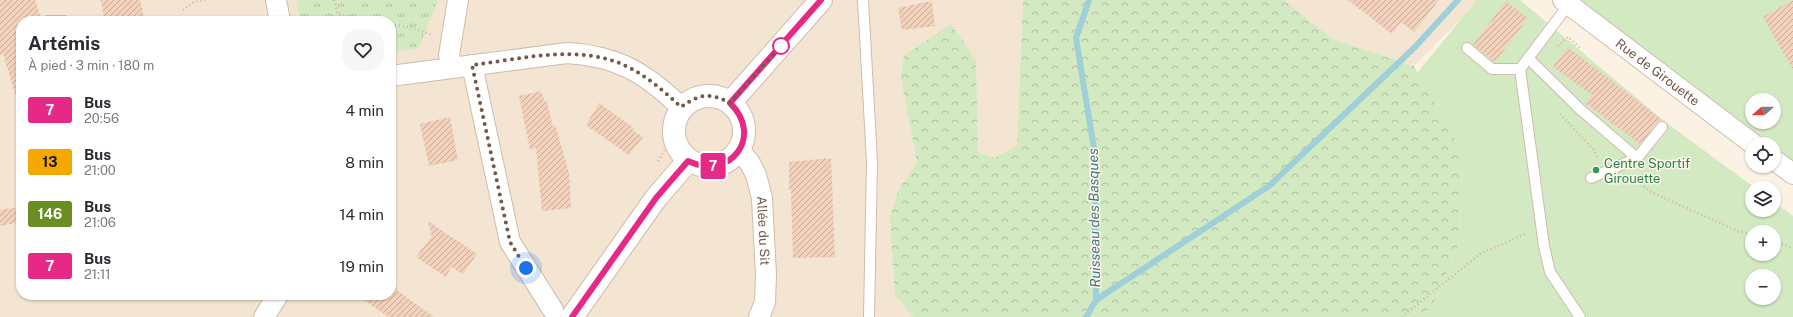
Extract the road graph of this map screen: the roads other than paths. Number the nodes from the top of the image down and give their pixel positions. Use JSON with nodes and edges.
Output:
{"nodes":[{"id":1,"x":276,"y":0,"type":"edge"},
{"id":2,"x":458,"y":0,"type":"edge"},
{"id":3,"x":821,"y":0,"type":"edge"},
{"id":4,"x":863,"y":0,"type":"edge"},
{"id":5,"x":1566,"y":2,"type":"edge"},
{"id":6,"x":279,"y":16,"type":"edge"},
{"id":7,"x":1467,"y":48,"type":"dead end"},
{"id":8,"x":1528,"y":58,"type":"junction"},
{"id":9,"x":472,"y":65,"type":"junction"},
{"id":10,"x":452,"y":67,"type":"junction"},
{"id":11,"x":1520,"y":69,"type":"junction"},
{"id":12,"x":396,"y":75,"type":"edge"},
{"id":13,"x":730,"y":103,"type":"junction"},
{"id":14,"x":681,"y":107,"type":"junction"},
{"id":15,"x":1662,"y":127,"type":"dead end"},
{"id":16,"x":1745,"y":138,"type":"edge"},
{"id":17,"x":739,"y":150,"type":"junction"},
{"id":18,"x":1637,"y":158,"type":"junction"},
{"id":19,"x":688,"y":161,"type":"junction"},
{"id":20,"x":1781,"y":165,"type":"edge"},
{"id":21,"x":1793,"y":174,"type":"edge"},
{"id":22,"x":1591,"y":178,"type":"dead end"},
{"id":23,"x":275,"y":300,"type":"edge"},
{"id":24,"x":563,"y":314,"type":"edge"},
{"id":25,"x":266,"y":316,"type":"edge"},
{"id":26,"x":759,"y":317,"type":"edge"},
{"id":27,"x":868,"y":317,"type":"edge"},
{"id":28,"x":1580,"y":317,"type":"edge"}],
"edges":[{"from":1,"to":6,"type":"street"},
{"from":2,"to":10,"type":"street"},
{"from":3,"to":13,"type":"street"},
{"from":4,"to":27,"type":"lane"},
{"from":5,"to":8,"type":"lane"},
{"from":5,"to":16,"type":"street","name":"Rue de Girouette"},
{"from":7,"to":11,"type":"lane"},
{"from":8,"to":11,"type":"lane"},
{"from":8,"to":18,"type":"lane"},
{"from":9,"to":10,"type":"street"},
{"from":9,"to":14,"type":"street"},
{"from":9,"to":24,"type":"street"},
{"from":10,"to":12,"type":"street"},
{"from":11,"to":28,"type":"lane"},
{"from":13,"to":14,"type":"street"},
{"from":13,"to":17,"type":"street"},
{"from":14,"to":19,"type":"street"},
{"from":15,"to":18,"type":"lane"},
{"from":17,"to":19,"type":"street"},
{"from":17,"to":26,"type":"street","name":"Allée du Sit"},
{"from":18,"to":22,"type":"lane"},
{"from":19,"to":24,"type":"street"},
{"from":20,"to":21,"type":"street"},
{"from":23,"to":25,"type":"street"}]}
